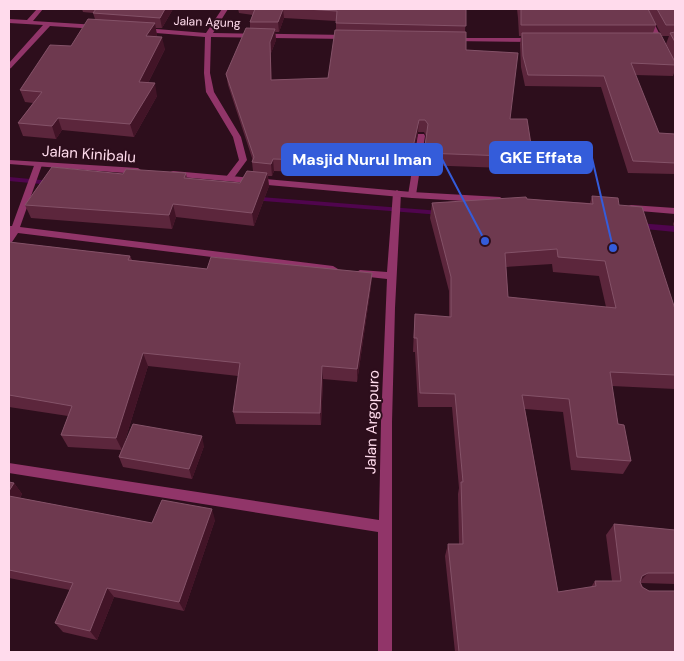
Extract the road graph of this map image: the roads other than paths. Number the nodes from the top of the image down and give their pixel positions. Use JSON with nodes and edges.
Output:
{"nodes":[{"id":1,"x":40,"y":9,"type":"edge"},
{"id":2,"x":225,"y":9,"type":"edge"},
{"id":3,"x":644,"y":9,"type":"edge"},
{"id":4,"x":9,"y":21,"type":"edge"},
{"id":5,"x":29,"y":22,"type":"junction"},
{"id":6,"x":50,"y":23,"type":"junction"},
{"id":7,"x":109,"y":28,"type":"edge"},
{"id":8,"x":139,"y":30,"type":"edge"},
{"id":9,"x":208,"y":35,"type":"junction"},
{"id":10,"x":358,"y":38,"type":"edge"},
{"id":11,"x":447,"y":40,"type":"edge"},
{"id":12,"x":544,"y":40,"type":"edge"},
{"id":13,"x":650,"y":40,"type":"edge"},
{"id":14,"x":664,"y":40,"type":"junction"},
{"id":15,"x":664,"y":48,"type":"edge"},
{"id":16,"x":9,"y":67,"type":"edge"},
{"id":17,"x":421,"y":136,"type":"edge"},
{"id":18,"x":9,"y":162,"type":"edge"},
{"id":19,"x":38,"y":165,"type":"junction"},
{"id":20,"x":144,"y":172,"type":"edge"},
{"id":21,"x":163,"y":173,"type":"edge"},
{"id":22,"x":230,"y":177,"type":"junction"},
{"id":23,"x":397,"y":193,"type":"junction"},
{"id":24,"x":412,"y":195,"type":"junction"},
{"id":25,"x":509,"y":201,"type":"edge"},
{"id":26,"x":617,"y":207,"type":"edge"},
{"id":27,"x":675,"y":211,"type":"edge"},
{"id":28,"x":12,"y":230,"type":"edge"},
{"id":29,"x":9,"y":240,"type":"edge"},
{"id":30,"x":392,"y":276,"type":"junction"},
{"id":31,"x":9,"y":468,"type":"edge"},
{"id":32,"x":384,"y":527,"type":"junction"},
{"id":33,"x":385,"y":652,"type":"edge"}],
"edges":[{"from":1,"to":5,"type":"street"},
{"from":2,"to":9,"type":"street"},
{"from":3,"to":14,"type":"street"},
{"from":4,"to":5,"type":"street"},
{"from":5,"to":6,"type":"street"},
{"from":6,"to":7,"type":"street"},
{"from":6,"to":16,"type":"street"},
{"from":8,"to":9,"type":"street","name":"Jalan Agung"},
{"from":9,"to":10,"type":"street","name":"Jalan Agung"},
{"from":9,"to":22,"type":"street"},
{"from":11,"to":12,"type":"street"},
{"from":13,"to":14,"type":"street"},
{"from":14,"to":15,"type":"street"},
{"from":17,"to":24,"type":"street"},
{"from":18,"to":19,"type":"street","name":"Jalan Kinibalu"},
{"from":19,"to":20,"type":"street","name":"Jalan Kinibalu"},
{"from":19,"to":28,"type":"street"},
{"from":21,"to":22,"type":"street"},
{"from":22,"to":23,"type":"street"},
{"from":23,"to":24,"type":"street"},
{"from":23,"to":30,"type":"street","name":"Jalan Argopuro"},
{"from":24,"to":25,"type":"street"},
{"from":26,"to":27,"type":"street"},
{"from":28,"to":29,"type":"street"},
{"from":28,"to":30,"type":"street"},
{"from":30,"to":32,"type":"street","name":"Jalan Argopuro"},
{"from":31,"to":32,"type":"street"},
{"from":32,"to":33,"type":"street","name":"Jalan Argopuro"}]}
